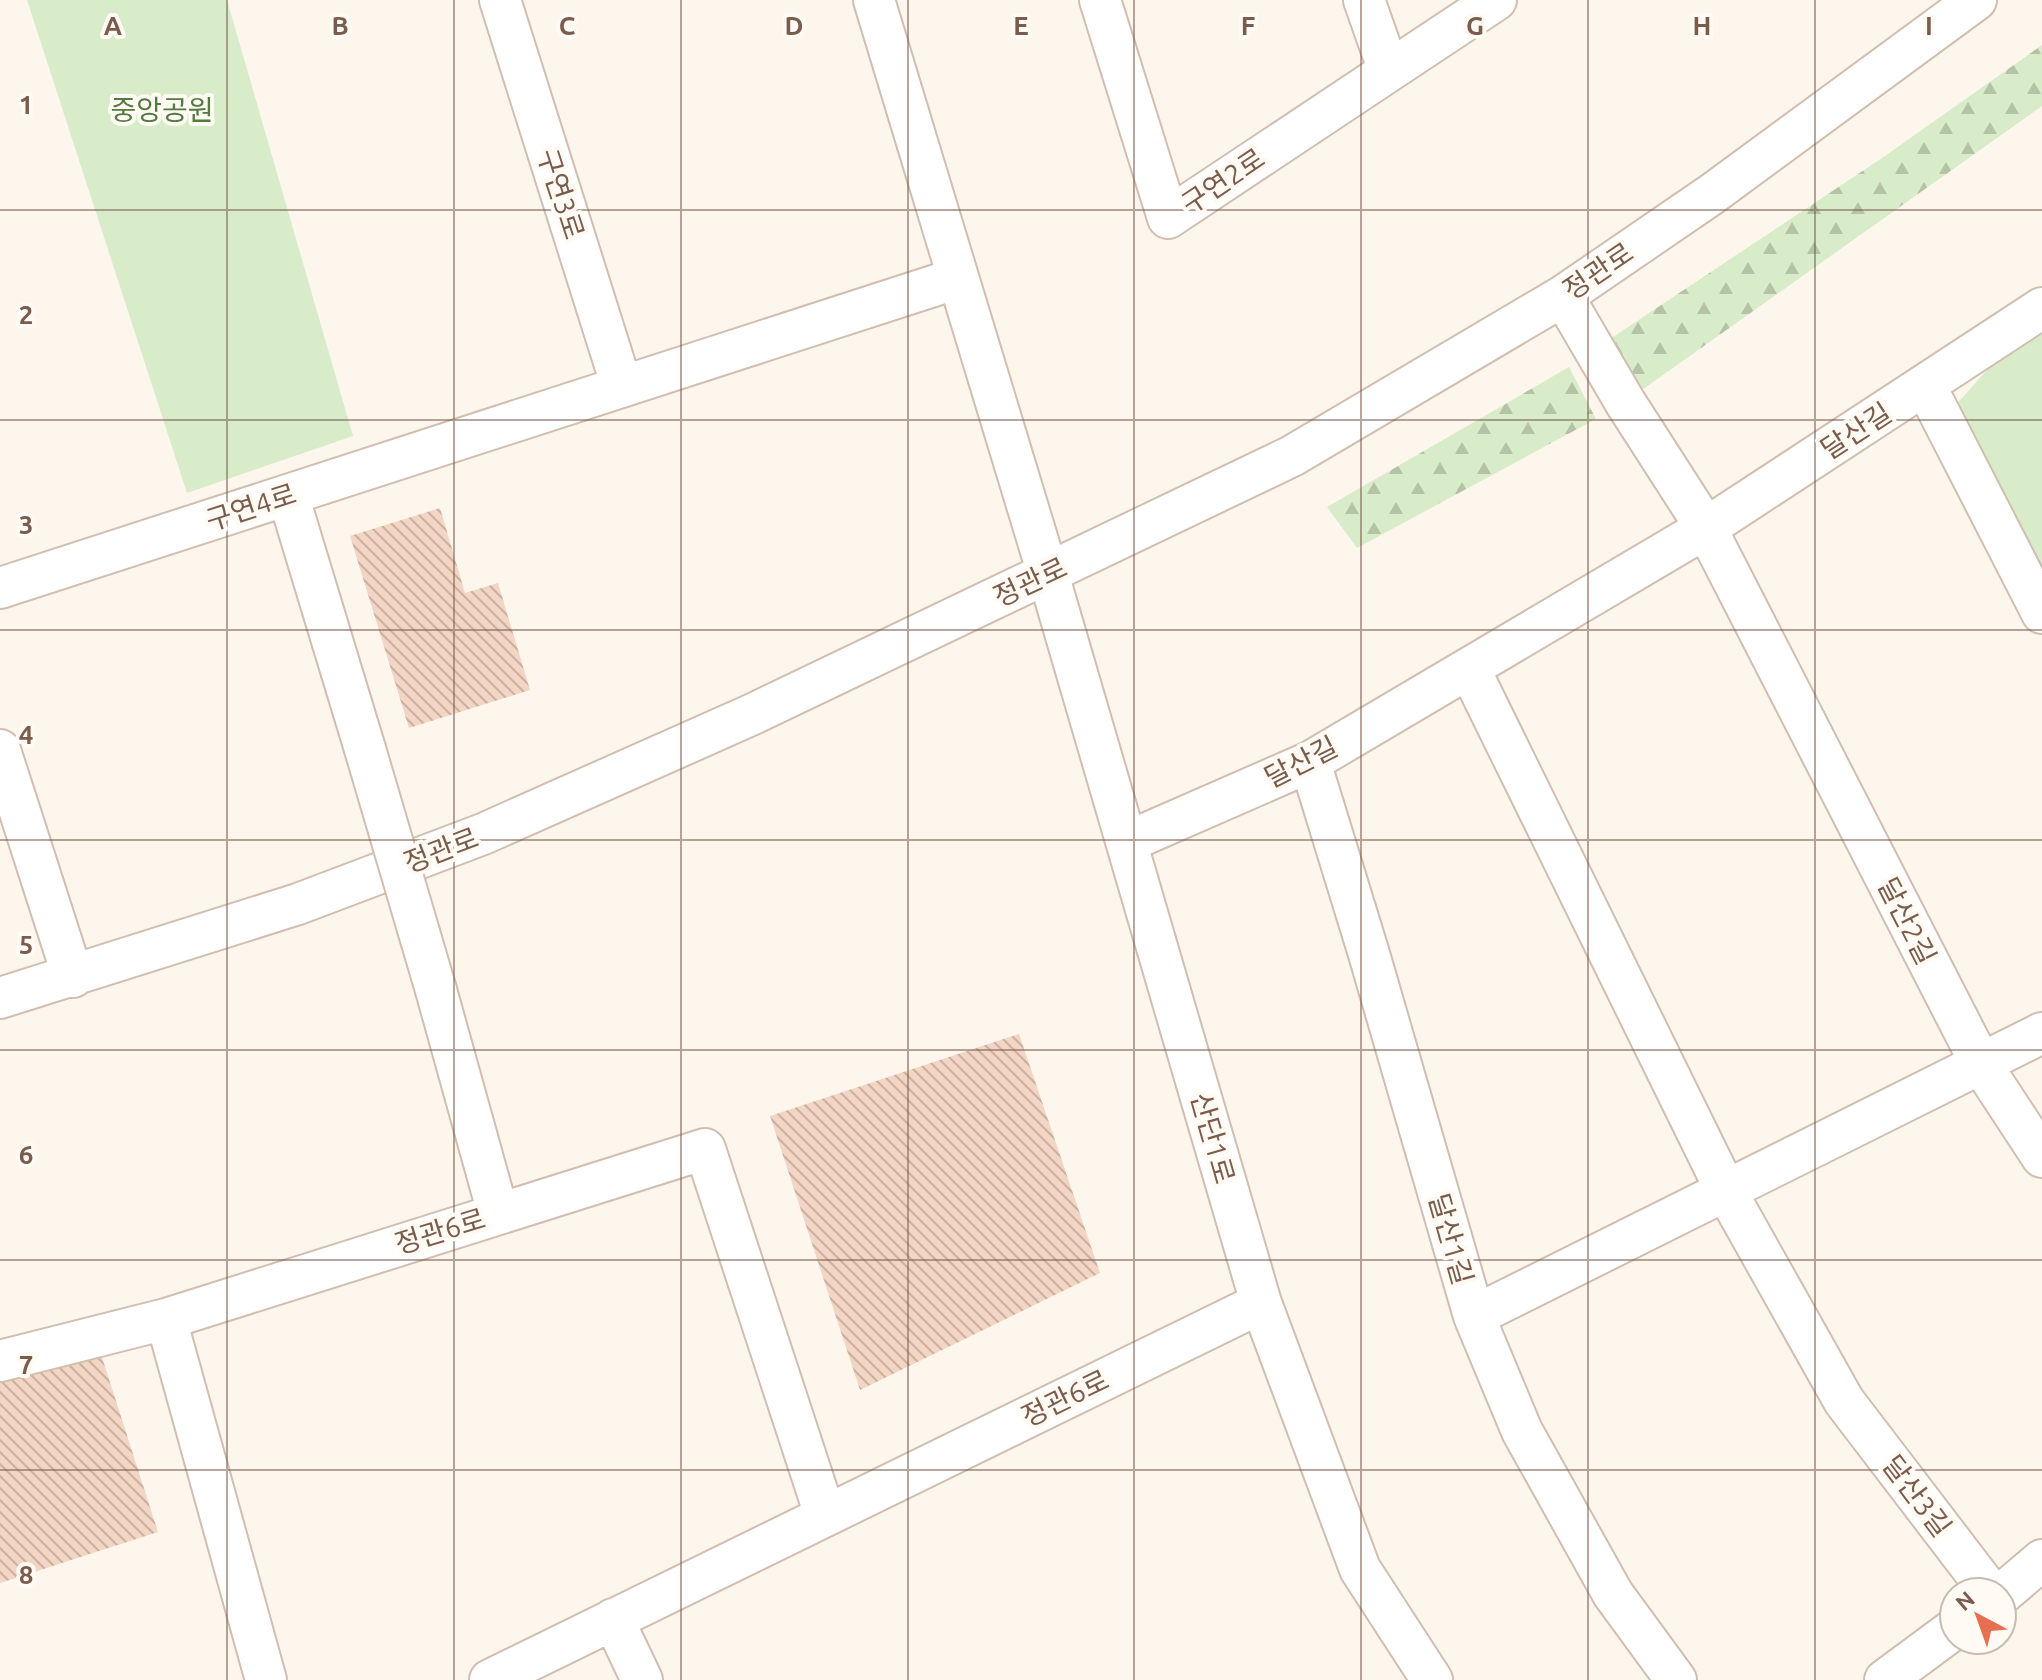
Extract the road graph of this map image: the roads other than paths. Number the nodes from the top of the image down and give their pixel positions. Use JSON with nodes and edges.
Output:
{"nodes":[{"id":1,"x":500,"y":0,"type":"edge"},
{"id":2,"x":874,"y":0,"type":"edge"},
{"id":3,"x":1100,"y":0,"type":"edge"},
{"id":4,"x":1364,"y":0,"type":"edge"},
{"id":5,"x":1496,"y":0,"type":"edge"},
{"id":6,"x":1976,"y":0,"type":"edge"},
{"id":7,"x":1389,"y":71,"type":"junction"},
{"id":8,"x":958,"y":278,"type":"junction"},
{"id":9,"x":1563,"y":296,"type":"junction"},
{"id":10,"x":2042,"y":308,"type":"edge"},
{"id":11,"x":1925,"y":385,"type":"junction"},
{"id":12,"x":622,"y":387,"type":"junction"},
{"id":13,"x":288,"y":495,"type":"junction"},
{"id":14,"x":1706,"y":528,"type":"junction"},
{"id":15,"x":1048,"y":574,"type":"junction"},
{"id":16,"x":0,"y":588,"type":"edge"},
{"id":17,"x":2042,"y":613,"type":"edge"},
{"id":18,"x":1469,"y":668,"type":"junction"},
{"id":19,"x":0,"y":750,"type":"edge"},
{"id":20,"x":1310,"y":762,"type":"junction"},
{"id":21,"x":1127,"y":842,"type":"junction"},
{"id":22,"x":73,"y":977,"type":"junction"},
{"id":23,"x":0,"y":998,"type":"edge"},
{"id":24,"x":2042,"y":1033,"type":"edge"},
{"id":25,"x":1981,"y":1064,"type":"junction"},
{"id":26,"x":2042,"y":1157,"type":"edge"},
{"id":27,"x":1726,"y":1191,"type":"junction"},
{"id":28,"x":498,"y":1213,"type":"junction"},
{"id":29,"x":1261,"y":1303,"type":"junction"},
{"id":30,"x":1474,"y":1316,"type":"junction"},
{"id":31,"x":166,"y":1319,"type":"junction"},
{"id":32,"x":0,"y":1361,"type":"edge"},
{"id":33,"x":825,"y":1515,"type":"junction"},
{"id":34,"x":2042,"y":1560,"type":"edge"},
{"id":35,"x":1978,"y":1576,"type":"edge"},
{"id":36,"x":2018,"y":1580,"type":"edge"},
{"id":37,"x":613,"y":1619,"type":"junction"},
{"id":38,"x":1938,"y":1641,"type":"edge"},
{"id":39,"x":266,"y":1680,"type":"edge"},
{"id":40,"x":490,"y":1680,"type":"edge"},
{"id":41,"x":642,"y":1680,"type":"edge"},
{"id":42,"x":1432,"y":1680,"type":"edge"},
{"id":43,"x":1676,"y":1680,"type":"edge"},
{"id":44,"x":1885,"y":1680,"type":"edge"}],
"edges":[{"from":1,"to":12,"type":"street","name":"구연3로"},
{"from":2,"to":8,"type":"street"},
{"from":3,"to":7,"type":"street","name":"구연2로"},
{"from":4,"to":7,"type":"street"},
{"from":5,"to":7,"type":"street","name":"구연2로"},
{"from":6,"to":9,"type":"street","name":"정관로"},
{"from":8,"to":12,"type":"street"},
{"from":8,"to":15,"type":"street"},
{"from":9,"to":14,"type":"street"},
{"from":9,"to":15,"type":"street","name":"정관로"},
{"from":10,"to":11,"type":"street","name":"달산길"},
{"from":11,"to":14,"type":"street","name":"달산길"},
{"from":11,"to":17,"type":"street"},
{"from":12,"to":13,"type":"street","name":"구연4로"},
{"from":13,"to":16,"type":"street","name":"구연4로"},
{"from":13,"to":28,"type":"street","bridge":true},
{"from":14,"to":18,"type":"street","name":"달산길"},
{"from":14,"to":25,"type":"street","name":"달산2길"},
{"from":15,"to":21,"type":"street","name":"산단1로"},
{"from":15,"to":22,"type":"street","name":"정관로"},
{"from":18,"to":20,"type":"street","name":"달산길"},
{"from":18,"to":27,"type":"street"},
{"from":19,"to":22,"type":"street"},
{"from":20,"to":21,"type":"street","name":"달산길"},
{"from":20,"to":30,"type":"street","name":"달산1길"},
{"from":21,"to":29,"type":"street","name":"산단1로"},
{"from":22,"to":23,"type":"street","name":"정관로"},
{"from":24,"to":25,"type":"street"},
{"from":25,"to":26,"type":"street","name":"달산2길"},
{"from":25,"to":27,"type":"street"},
{"from":27,"to":30,"type":"street"},
{"from":27,"to":35,"type":"street","name":"달산3길"},
{"from":28,"to":31,"type":"street","name":"정관6로"},
{"from":28,"to":33,"type":"street","name":"정관6로"},
{"from":29,"to":33,"type":"street","name":"정관6로"},
{"from":29,"to":42,"type":"street","name":"산단1로"},
{"from":30,"to":43,"type":"street","name":"달산1길"},
{"from":31,"to":32,"type":"street","name":"정관6로"},
{"from":31,"to":39,"type":"street"},
{"from":33,"to":37,"type":"street","name":"정관6로"},
{"from":34,"to":36,"type":"street"},
{"from":37,"to":40,"type":"street","name":"정관6로"},
{"from":37,"to":41,"type":"street"},
{"from":38,"to":44,"type":"street"}]}
